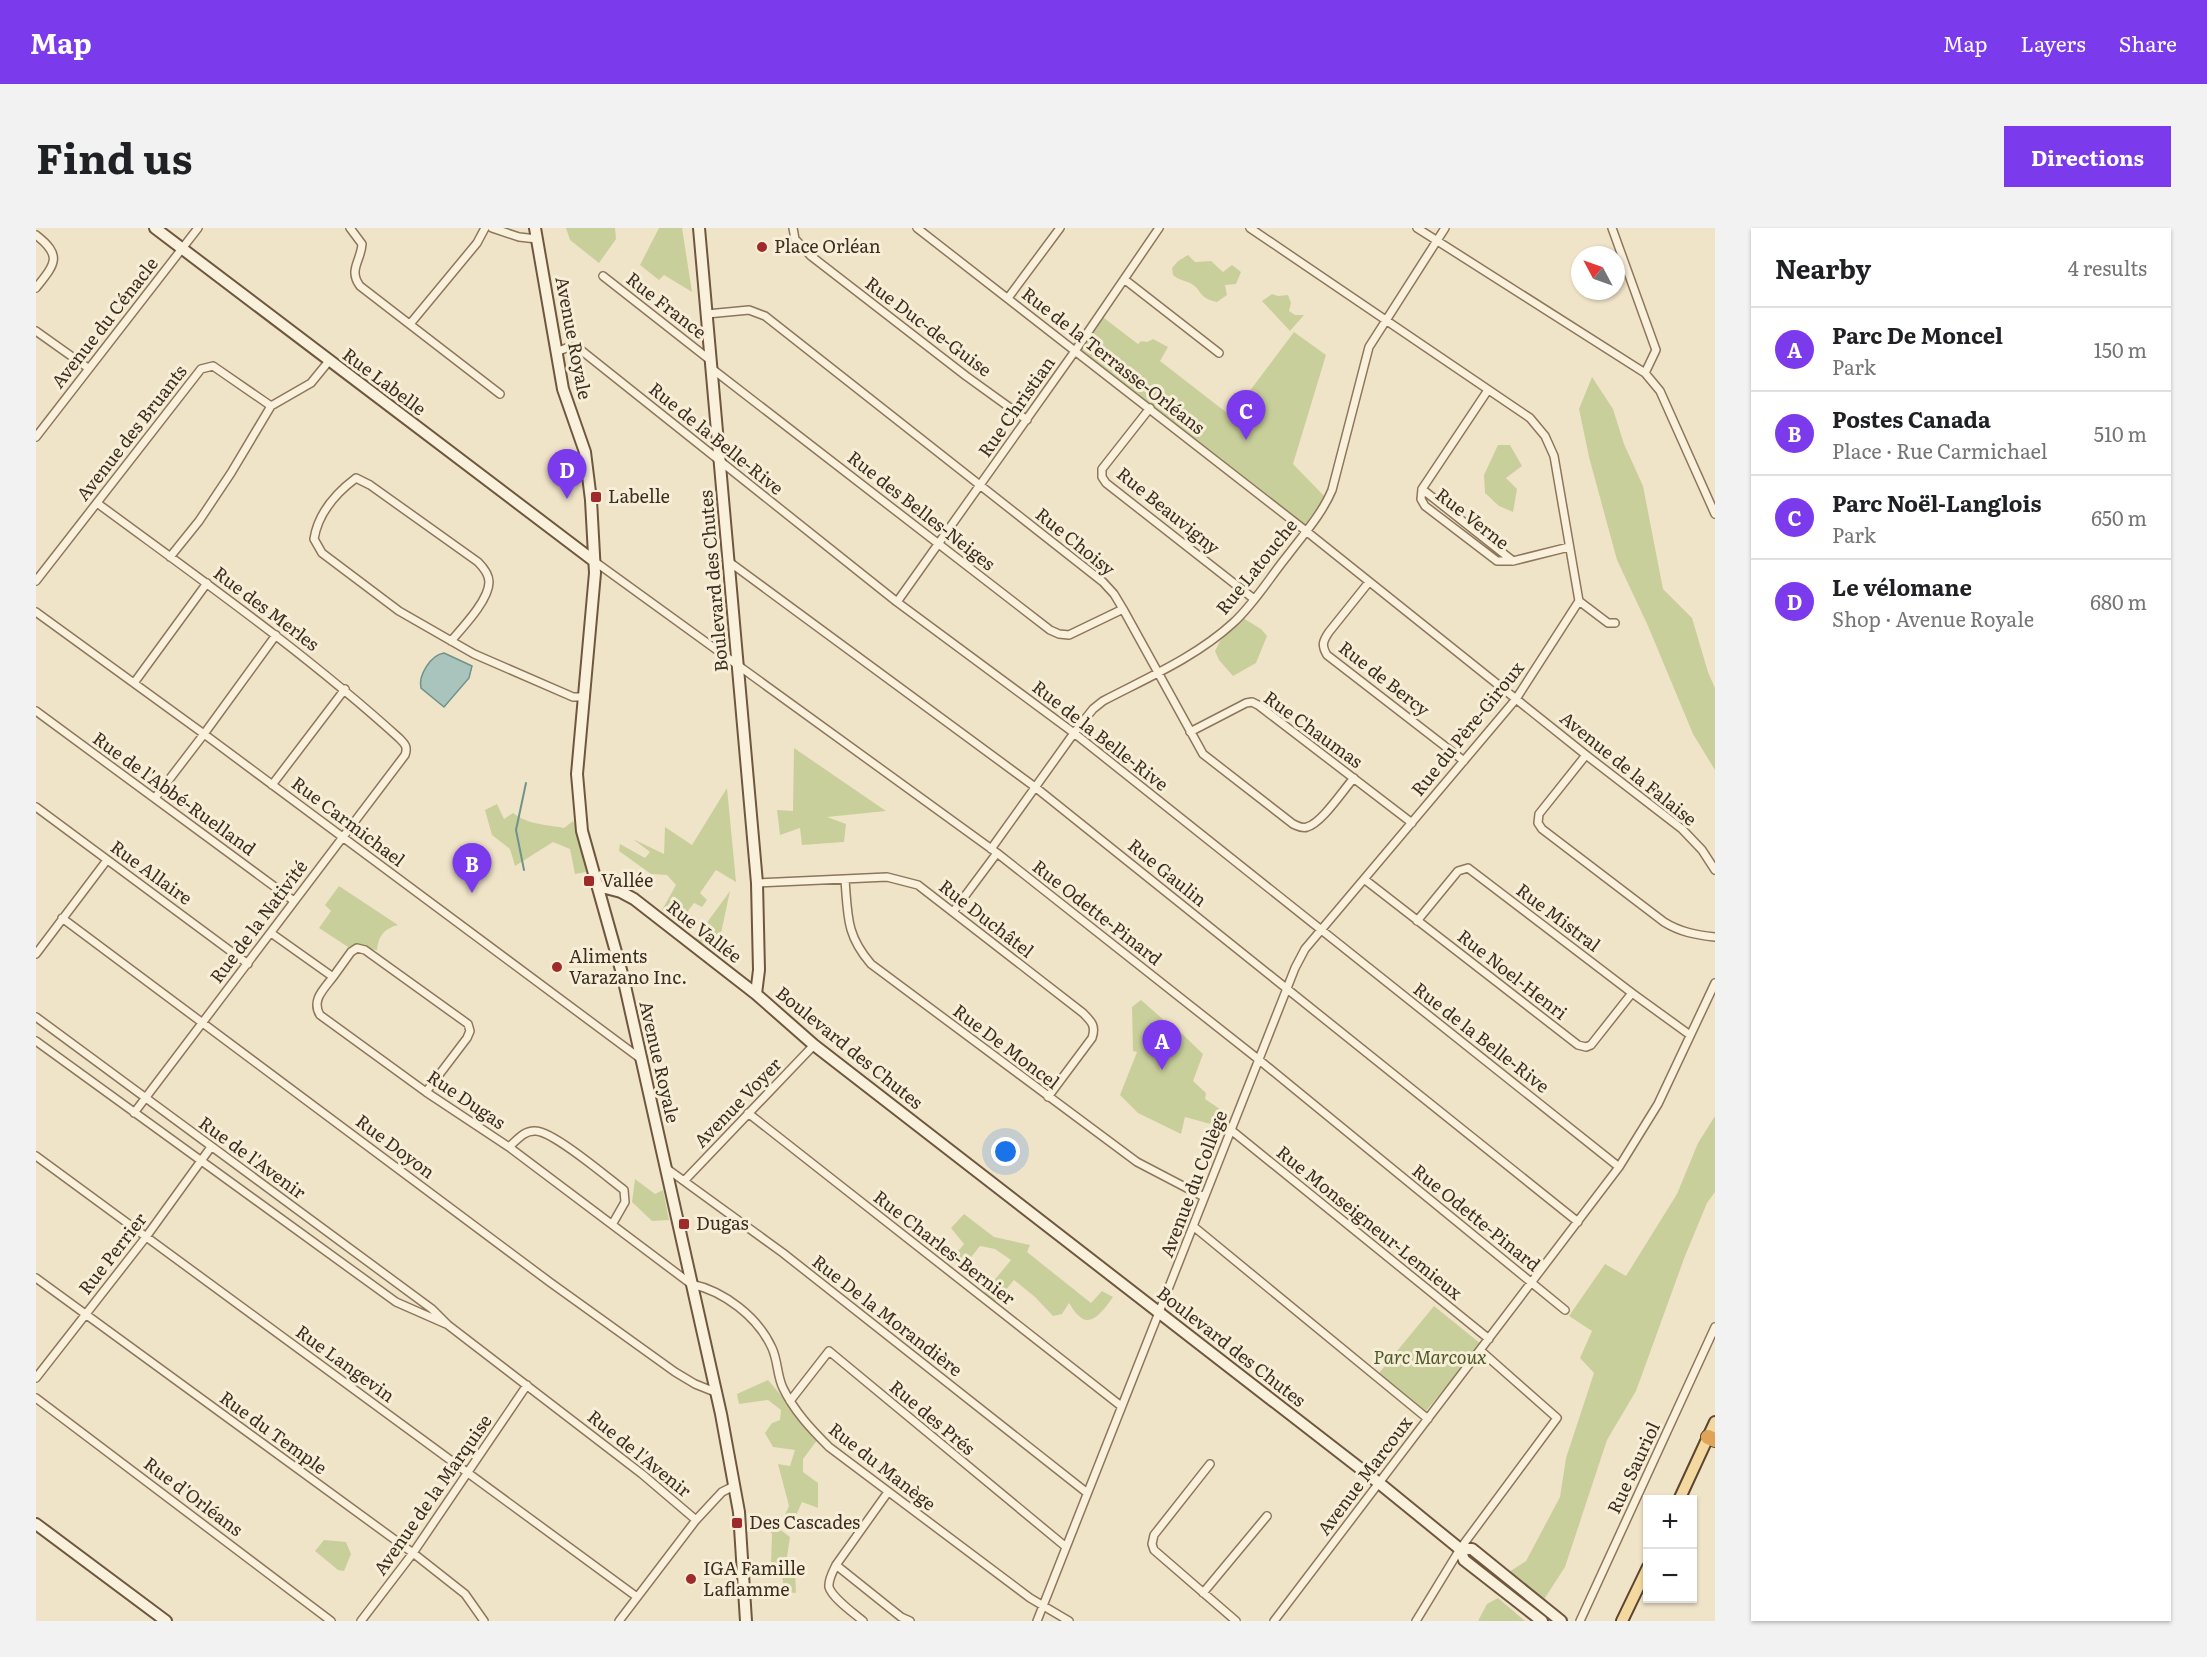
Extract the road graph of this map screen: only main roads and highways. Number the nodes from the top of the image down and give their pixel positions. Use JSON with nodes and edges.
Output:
{"nodes":[{"id":1,"x":1715,"y":1422,"type":"edge"},
{"id":2,"x":1713,"y":1441,"type":"edge"},
{"id":3,"x":1682,"y":1495,"type":"edge"},
{"id":4,"x":1643,"y":1576,"type":"edge"},
{"id":5,"x":1623,"y":1621,"type":"edge"}],
"edges":[{"from":1,"to":2,"type":"main road"},
{"from":2,"to":3,"type":"main road"},
{"from":4,"to":5,"type":"main road"}]}
